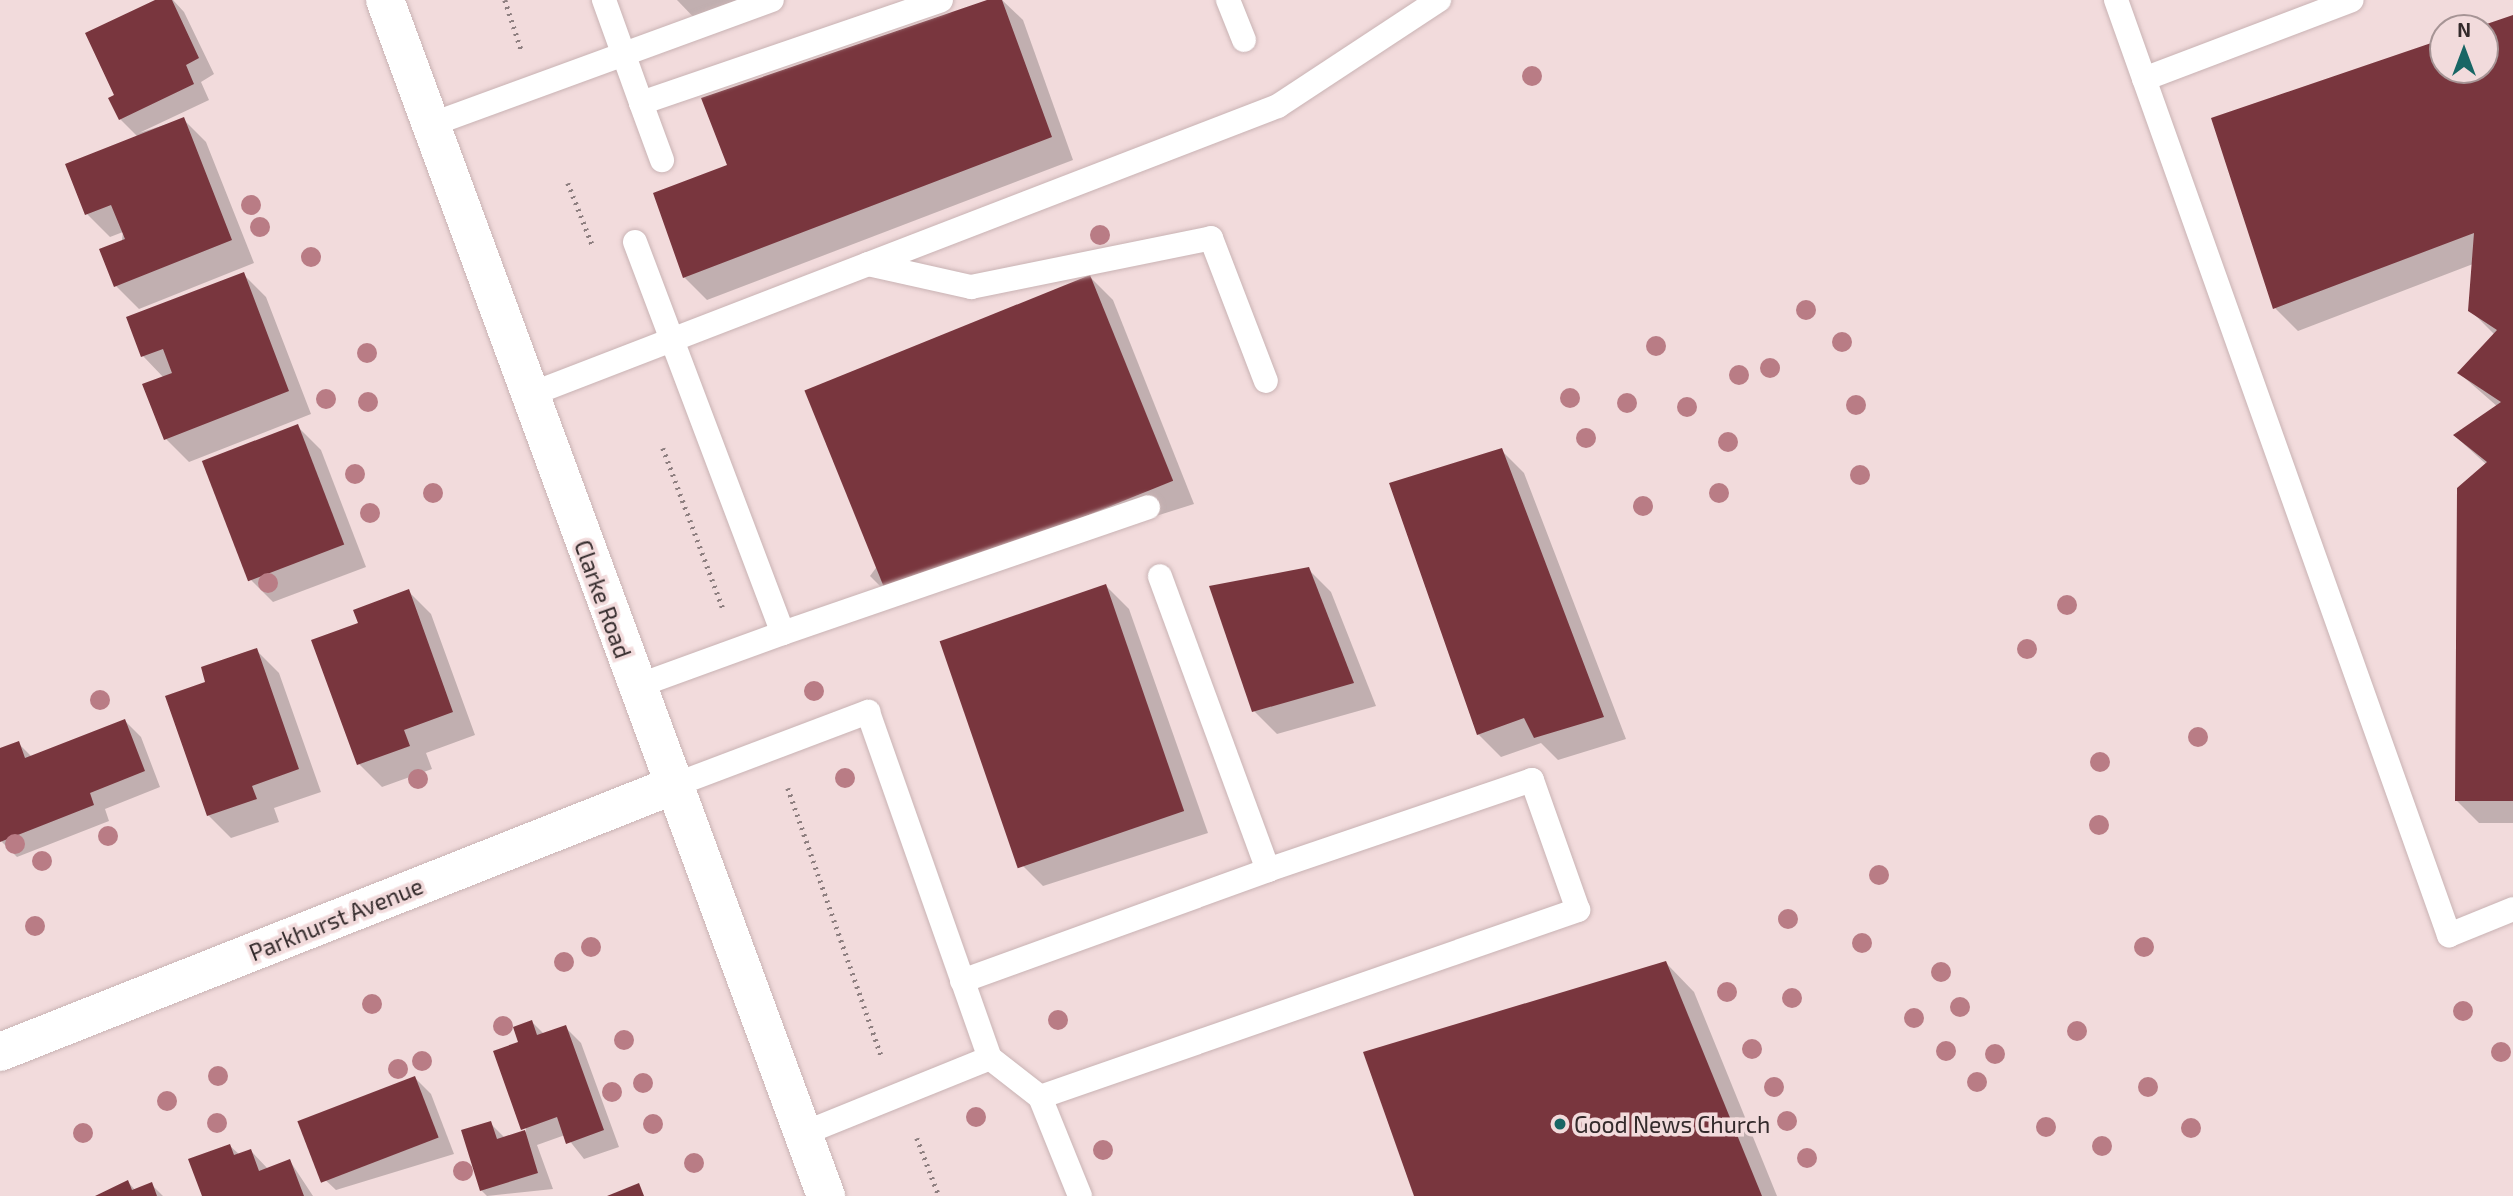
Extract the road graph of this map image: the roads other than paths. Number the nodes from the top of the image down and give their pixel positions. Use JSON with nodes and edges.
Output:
{"nodes":[{"id":1,"x":385,"y":0,"type":"edge"},
{"id":2,"x":604,"y":0,"type":"edge"},
{"id":3,"x":772,"y":0,"type":"edge"},
{"id":4,"x":941,"y":0,"type":"edge"},
{"id":5,"x":1228,"y":0,"type":"edge"},
{"id":6,"x":1439,"y":0,"type":"edge"},
{"id":7,"x":2116,"y":0,"type":"edge"},
{"id":8,"x":2352,"y":0,"type":"edge"},
{"id":9,"x":1244,"y":40,"type":"dead end"},
{"id":10,"x":622,"y":54,"type":"junction"},
{"id":11,"x":2144,"y":79,"type":"junction"},
{"id":12,"x":641,"y":103,"type":"junction"},
{"id":13,"x":430,"y":125,"type":"junction"},
{"id":14,"x":662,"y":160,"type":"dead end"},
{"id":15,"x":635,"y":242,"type":"dead end"},
{"id":16,"x":868,"y":264,"type":"junction"},
{"id":17,"x":675,"y":338,"type":"junction"},
{"id":18,"x":1266,"y":381,"type":"dead end"},
{"id":19,"x":529,"y":395,"type":"junction"},
{"id":20,"x":1148,"y":507,"type":"dead end"},
{"id":21,"x":1160,"y":576,"type":"dead end"},
{"id":22,"x":783,"y":633,"type":"junction"},
{"id":23,"x":635,"y":687,"type":"junction"},
{"id":24,"x":672,"y":786,"type":"junction"},
{"id":25,"x":1268,"y":870,"type":"junction"},
{"id":26,"x":2513,"y":909,"type":"edge"},
{"id":27,"x":962,"y":981,"type":"junction"},
{"id":28,"x":0,"y":1052,"type":"edge"},
{"id":29,"x":990,"y":1058,"type":"junction"},
{"id":30,"x":1040,"y":1097,"type":"junction"},
{"id":31,"x":802,"y":1134,"type":"junction"},
{"id":32,"x":826,"y":1196,"type":"edge"},
{"id":33,"x":1080,"y":1196,"type":"edge"}],
"edges":[{"from":1,"to":13,"type":"main road","name":"Clarke Road"},
{"from":2,"to":10,"type":"lane"},
{"from":3,"to":10,"type":"lane"},
{"from":4,"to":12,"type":"lane"},
{"from":5,"to":9,"type":"lane"},
{"from":6,"to":16,"type":"lane"},
{"from":7,"to":11,"type":"lane"},
{"from":8,"to":11,"type":"lane"},
{"from":10,"to":12,"type":"lane"},
{"from":10,"to":13,"type":"lane"},
{"from":11,"to":26,"type":"lane"},
{"from":12,"to":14,"type":"lane"},
{"from":13,"to":19,"type":"main road","name":"Clarke Road"},
{"from":15,"to":17,"type":"lane"},
{"from":16,"to":17,"type":"lane"},
{"from":16,"to":18,"type":"lane"},
{"from":17,"to":19,"type":"lane"},
{"from":17,"to":22,"type":"lane"},
{"from":19,"to":23,"type":"main road","name":"Clarke Road"},
{"from":20,"to":22,"type":"lane"},
{"from":21,"to":25,"type":"lane"},
{"from":22,"to":23,"type":"lane"},
{"from":23,"to":24,"type":"main road","name":"Clarke Road"},
{"from":24,"to":27,"type":"lane"},
{"from":24,"to":28,"type":"main road","name":"Parkhurst Avenue"},
{"from":24,"to":31,"type":"main road","name":"Clarke Road"},
{"from":25,"to":27,"type":"lane"},
{"from":25,"to":30,"type":"lane"},
{"from":27,"to":29,"type":"lane"},
{"from":29,"to":30,"type":"lane"},
{"from":29,"to":31,"type":"lane"},
{"from":30,"to":33,"type":"lane"},
{"from":31,"to":32,"type":"main road","name":"Clarke Road"}]}
